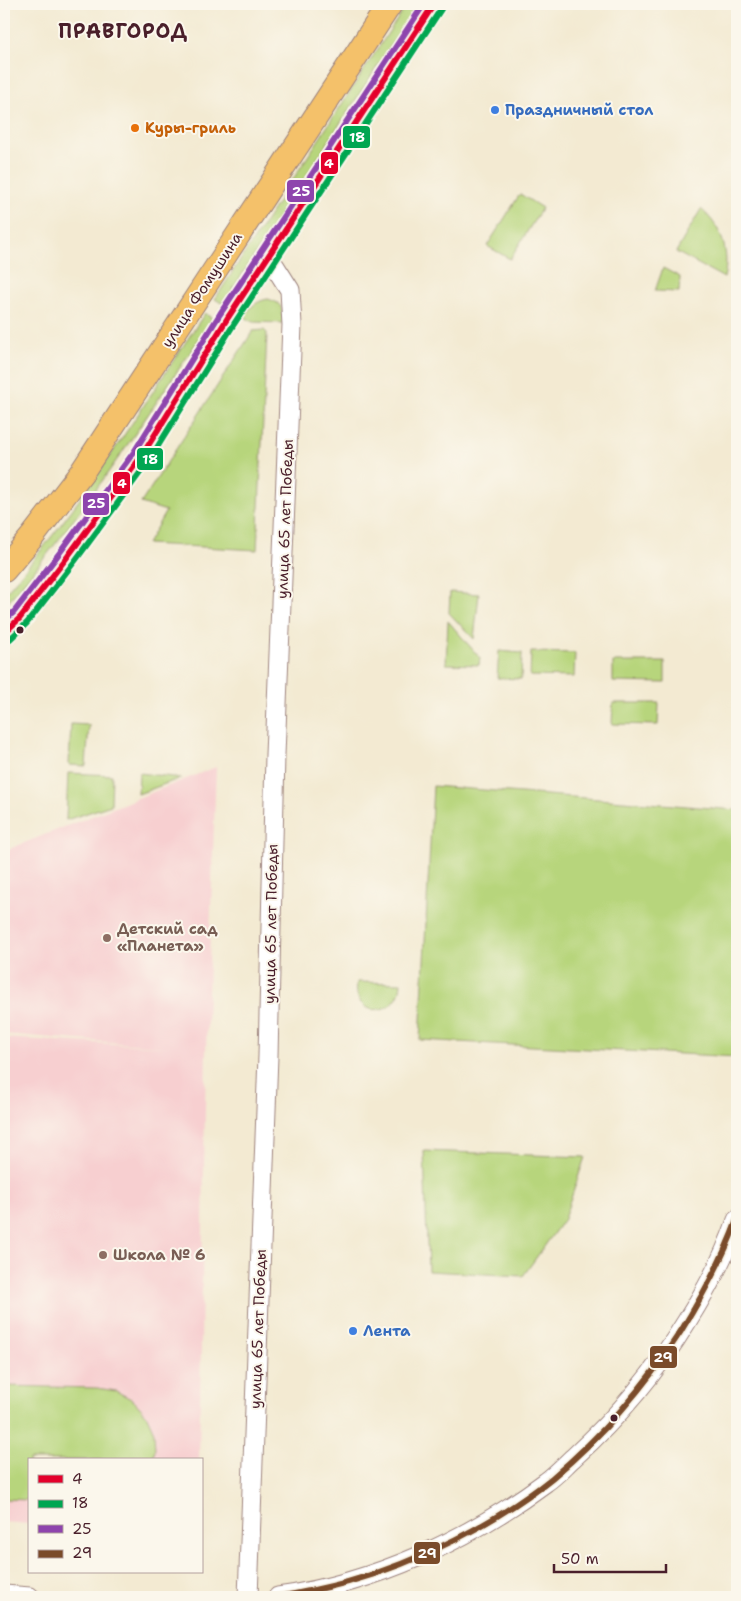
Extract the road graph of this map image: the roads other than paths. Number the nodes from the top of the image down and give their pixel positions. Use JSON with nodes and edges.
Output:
{"nodes":[{"id":1,"x":390,"y":4,"type":"edge"},
{"id":2,"x":434,"y":4,"type":"edge"},
{"id":3,"x":269,"y":256,"type":"junction"},
{"id":4,"x":4,"y":570,"type":"edge"},
{"id":5,"x":4,"y":633,"type":"edge"},
{"id":6,"x":737,"y":1220,"type":"edge"},
{"id":7,"x":4,"y":1595,"type":"edge"},
{"id":8,"x":30,"y":1597,"type":"edge"},
{"id":9,"x":248,"y":1597,"type":"edge"},
{"id":10,"x":278,"y":1597,"type":"edge"}],
"edges":[{"from":1,"to":4,"type":"main road","name":"улица Фомушина"},
{"from":2,"to":3,"type":"main road"},
{"from":3,"to":5,"type":"main road"},
{"from":3,"to":9,"type":"street","name":"улица 65 лет Победы"},
{"from":6,"to":10,"type":"street"},
{"from":7,"to":8,"type":"street"}]}
